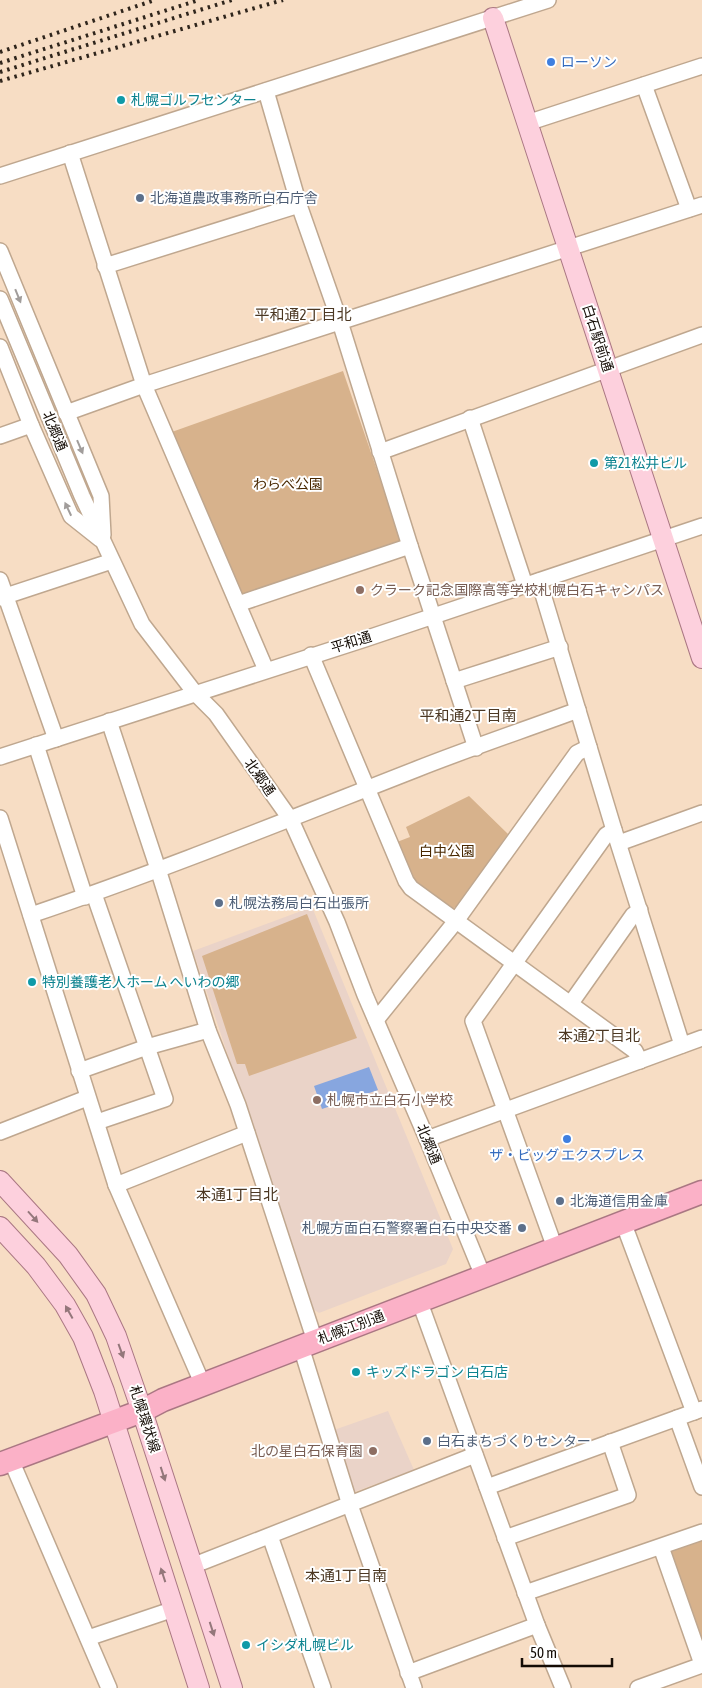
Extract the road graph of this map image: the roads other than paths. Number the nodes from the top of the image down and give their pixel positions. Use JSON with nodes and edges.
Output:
{"nodes":[{"id":1,"x":548,"y":0,"type":"edge"},
{"id":2,"x":493,"y":18,"type":"junction"},
{"id":3,"x":702,"y":66,"type":"edge"},
{"id":4,"x":644,"y":85,"type":"junction"},
{"id":5,"x":266,"y":91,"type":"junction"},
{"id":6,"x":527,"y":123,"type":"junction"},
{"id":7,"x":70,"y":153,"type":"junction"},
{"id":8,"x":0,"y":176,"type":"edge"},
{"id":9,"x":299,"y":205,"type":"junction"},
{"id":10,"x":696,"y":207,"type":"edge"},
{"id":11,"x":568,"y":248,"type":"junction"},
{"id":12,"x":0,"y":251,"type":"edge"},
{"id":13,"x":106,"y":266,"type":"junction"},
{"id":14,"x":0,"y":298,"type":"edge"},
{"id":15,"x":340,"y":322,"type":"junction"},
{"id":16,"x":702,"y":335,"type":"edge"},
{"id":17,"x":0,"y":347,"type":"edge"},
{"id":18,"x":608,"y":369,"type":"junction"},
{"id":19,"x":144,"y":385,"type":"junction"},
{"id":20,"x":66,"y":414,"type":"junction"},
{"id":21,"x":470,"y":418,"type":"junction"},
{"id":22,"x":31,"y":425,"type":"junction"},
{"id":23,"x":0,"y":436,"type":"edge"},
{"id":24,"x":380,"y":452,"type":"junction"},
{"id":25,"x":702,"y":526,"type":"edge"},
{"id":26,"x":663,"y":540,"type":"junction"},
{"id":27,"x":103,"y":542,"type":"junction"},
{"id":28,"x":410,"y":546,"type":"junction"},
{"id":29,"x":112,"y":561,"type":"junction"},
{"id":30,"x":0,"y":580,"type":"edge"},
{"id":31,"x":532,"y":584,"type":"junction"},
{"id":32,"x":3,"y":597,"type":"edge"},
{"id":33,"x":238,"y":604,"type":"junction"},
{"id":34,"x":433,"y":615,"type":"junction"},
{"id":35,"x":560,"y":647,"type":"junction"},
{"id":36,"x":312,"y":655,"type":"junction"},
{"id":37,"x":702,"y":658,"type":"edge"},
{"id":38,"x":266,"y":670,"type":"junction"},
{"id":39,"x":454,"y":681,"type":"junction"},
{"id":40,"x":195,"y":693,"type":"junction"},
{"id":41,"x":578,"y":710,"type":"junction"},
{"id":42,"x":109,"y":721,"type":"junction"},
{"id":43,"x":56,"y":738,"type":"junction"},
{"id":44,"x":36,"y":745,"type":"junction"},
{"id":45,"x":589,"y":747,"type":"junction"},
{"id":46,"x":476,"y":748,"type":"junction"},
{"id":47,"x":0,"y":757,"type":"edge"},
{"id":48,"x":366,"y":789,"type":"junction"},
{"id":49,"x":702,"y":813,"type":"edge"},
{"id":50,"x":0,"y":818,"type":"edge"},
{"id":51,"x":291,"y":820,"type":"junction"},
{"id":52,"x":617,"y":836,"type":"junction"},
{"id":53,"x":158,"y":870,"type":"junction"},
{"id":54,"x":90,"y":896,"type":"junction"},
{"id":55,"x":640,"y":910,"type":"junction"},
{"id":56,"x":31,"y":915,"type":"junction"},
{"id":57,"x":456,"y":921,"type":"junction"},
{"id":58,"x":513,"y":963,"type":"junction"},
{"id":59,"x":571,"y":1003,"type":"junction"},
{"id":60,"x":376,"y":1020,"type":"junction"},
{"id":61,"x":208,"y":1030,"type":"junction"},
{"id":62,"x":702,"y":1038,"type":"edge"},
{"id":63,"x":682,"y":1045,"type":"junction"},
{"id":64,"x":147,"y":1047,"type":"junction"},
{"id":65,"x":640,"y":1061,"type":"junction"},
{"id":66,"x":79,"y":1071,"type":"junction"},
{"id":67,"x":87,"y":1098,"type":"junction"},
{"id":68,"x":505,"y":1109,"type":"junction"},
{"id":69,"x":97,"y":1122,"type":"junction"},
{"id":70,"x":0,"y":1132,"type":"edge"},
{"id":71,"x":247,"y":1133,"type":"junction"},
{"id":72,"x":427,"y":1139,"type":"junction"},
{"id":73,"x":0,"y":1181,"type":"edge"},
{"id":74,"x":116,"y":1185,"type":"junction"},
{"id":75,"x":702,"y":1192,"type":"edge"},
{"id":76,"x":623,"y":1222,"type":"junction"},
{"id":77,"x":0,"y":1227,"type":"edge"},
{"id":78,"x":555,"y":1248,"type":"junction"},
{"id":79,"x":483,"y":1276,"type":"junction"},
{"id":80,"x":419,"y":1300,"type":"junction"},
{"id":81,"x":308,"y":1344,"type":"junction"},
{"id":82,"x":203,"y":1385,"type":"junction"},
{"id":83,"x":698,"y":1410,"type":"edge"},
{"id":84,"x":142,"y":1411,"type":"junction"},
{"id":85,"x":677,"y":1418,"type":"junction"},
{"id":86,"x":113,"y":1422,"type":"junction"},
{"id":87,"x":610,"y":1442,"type":"junction"},
{"id":88,"x":475,"y":1455,"type":"junction"},
{"id":89,"x":5,"y":1462,"type":"edge"},
{"id":90,"x":487,"y":1487,"type":"junction"},
{"id":91,"x":702,"y":1488,"type":"edge"},
{"id":92,"x":350,"y":1505,"type":"junction"},
{"id":93,"x":702,"y":1532,"type":"edge"},
{"id":94,"x":270,"y":1536,"type":"junction"},
{"id":95,"x":505,"y":1538,"type":"junction"},
{"id":96,"x":661,"y":1547,"type":"junction"},
{"id":97,"x":192,"y":1566,"type":"junction"},
{"id":98,"x":525,"y":1593,"type":"junction"},
{"id":99,"x":174,"y":1609,"type":"junction"},
{"id":100,"x":537,"y":1625,"type":"junction"},
{"id":101,"x":88,"y":1638,"type":"junction"},
{"id":102,"x":702,"y":1665,"type":"edge"},
{"id":103,"x":408,"y":1673,"type":"junction"},
{"id":104,"x":642,"y":1687,"type":"edge"},
{"id":105,"x":109,"y":1688,"type":"edge"},
{"id":106,"x":199,"y":1688,"type":"edge"},
{"id":107,"x":232,"y":1688,"type":"edge"},
{"id":108,"x":323,"y":1688,"type":"edge"},
{"id":109,"x":414,"y":1688,"type":"edge"},
{"id":110,"x":563,"y":1688,"type":"edge"}],
"edges":[{"from":1,"to":2,"type":"street"},
{"from":2,"to":5,"type":"street"},
{"from":2,"to":6,"type":"main road","name":"白石駅前通"},
{"from":3,"to":4,"type":"street"},
{"from":4,"to":6,"type":"street"},
{"from":4,"to":10,"type":"street"},
{"from":5,"to":7,"type":"street"},
{"from":5,"to":9,"type":"street"},
{"from":6,"to":11,"type":"main road","name":"白石駅前通"},
{"from":7,"to":8,"type":"street"},
{"from":7,"to":13,"type":"street"},
{"from":9,"to":13,"type":"street"},
{"from":9,"to":15,"type":"street"},
{"from":10,"to":11,"type":"street"},
{"from":11,"to":15,"type":"street"},
{"from":11,"to":18,"type":"main road","name":"白石駅前通"},
{"from":12,"to":20,"type":"street","one_way":true},
{"from":13,"to":19,"type":"street"},
{"from":14,"to":27,"type":"street","name":"北郷通"},
{"from":15,"to":19,"type":"street"},
{"from":15,"to":24,"type":"street"},
{"from":16,"to":18,"type":"street"},
{"from":17,"to":22,"type":"street"},
{"from":18,"to":21,"type":"street"},
{"from":18,"to":26,"type":"main road","name":"白石駅前通"},
{"from":19,"to":20,"type":"street"},
{"from":19,"to":33,"type":"street"},
{"from":20,"to":27,"type":"street","one_way":true},
{"from":21,"to":24,"type":"street"},
{"from":21,"to":31,"type":"street"},
{"from":22,"to":23,"type":"street"},
{"from":27,"to":22,"type":"street","one_way":true},
{"from":24,"to":28,"type":"street"},
{"from":25,"to":26,"type":"street","name":"平和通"},
{"from":26,"to":31,"type":"street","name":"平和通"},
{"from":26,"to":37,"type":"main road","name":"白石駅前通"},
{"from":27,"to":29,"type":"street","name":"北郷通"},
{"from":28,"to":33,"type":"street"},
{"from":28,"to":34,"type":"street"},
{"from":29,"to":32,"type":"street"},
{"from":29,"to":40,"type":"street","name":"北郷通"},
{"from":30,"to":32,"type":"street"},
{"from":31,"to":34,"type":"street","name":"平和通"},
{"from":31,"to":35,"type":"street"},
{"from":32,"to":43,"type":"street"},
{"from":33,"to":38,"type":"street"},
{"from":34,"to":36,"type":"street","name":"平和通"},
{"from":34,"to":39,"type":"street"},
{"from":35,"to":39,"type":"street"},
{"from":35,"to":41,"type":"street"},
{"from":36,"to":38,"type":"street","name":"平和通"},
{"from":36,"to":48,"type":"street"},
{"from":38,"to":40,"type":"street","name":"平和通"},
{"from":39,"to":46,"type":"street"},
{"from":40,"to":42,"type":"street","name":"平和通"},
{"from":40,"to":51,"type":"street","name":"北郷通"},
{"from":41,"to":45,"type":"street"},
{"from":41,"to":46,"type":"street"},
{"from":42,"to":43,"type":"street","name":"平和通"},
{"from":42,"to":53,"type":"street"},
{"from":43,"to":44,"type":"street","name":"平和通"},
{"from":44,"to":47,"type":"street","name":"平和通"},
{"from":44,"to":54,"type":"street"},
{"from":45,"to":52,"type":"street"},
{"from":45,"to":57,"type":"street"},
{"from":46,"to":48,"type":"street"},
{"from":48,"to":51,"type":"street"},
{"from":48,"to":57,"type":"street"},
{"from":49,"to":52,"type":"street"},
{"from":50,"to":56,"type":"street"},
{"from":51,"to":53,"type":"street"},
{"from":51,"to":60,"type":"street","name":"北郷通"},
{"from":52,"to":55,"type":"street"},
{"from":52,"to":58,"type":"street"},
{"from":53,"to":54,"type":"street"},
{"from":53,"to":61,"type":"street"},
{"from":54,"to":56,"type":"street"},
{"from":54,"to":64,"type":"street"},
{"from":55,"to":59,"type":"street"},
{"from":55,"to":63,"type":"street"},
{"from":56,"to":66,"type":"street"},
{"from":57,"to":58,"type":"street"},
{"from":57,"to":60,"type":"street"},
{"from":58,"to":59,"type":"street"},
{"from":58,"to":68,"type":"street"},
{"from":59,"to":65,"type":"street"},
{"from":60,"to":72,"type":"street","name":"北郷通"},
{"from":61,"to":64,"type":"street"},
{"from":61,"to":71,"type":"street"},
{"from":62,"to":63,"type":"street"},
{"from":63,"to":65,"type":"street"},
{"from":64,"to":66,"type":"street"},
{"from":64,"to":69,"type":"street"},
{"from":65,"to":68,"type":"street"},
{"from":66,"to":67,"type":"street"},
{"from":67,"to":69,"type":"street"},
{"from":67,"to":70,"type":"street"},
{"from":68,"to":72,"type":"street"},
{"from":68,"to":78,"type":"street"},
{"from":69,"to":74,"type":"street"},
{"from":71,"to":74,"type":"street"},
{"from":71,"to":81,"type":"street"},
{"from":72,"to":79,"type":"street","name":"北郷通"},
{"from":73,"to":84,"type":"main road","name":"札幌環状線","one_way":true},
{"from":74,"to":82,"type":"street"},
{"from":75,"to":76,"type":"highway","name":"札幌江別通"},
{"from":76,"to":78,"type":"highway","name":"札幌江別通"},
{"from":76,"to":83,"type":"street"},
{"from":86,"to":77,"type":"main road","one_way":true},
{"from":78,"to":79,"type":"highway","name":"札幌江別通"},
{"from":79,"to":80,"type":"highway","name":"札幌江別通"},
{"from":80,"to":81,"type":"highway","name":"札幌江別通"},
{"from":80,"to":88,"type":"street"},
{"from":81,"to":82,"type":"highway","name":"札幌江別通"},
{"from":81,"to":92,"type":"street"},
{"from":82,"to":84,"type":"highway","name":"札幌江別通"},
{"from":83,"to":85,"type":"street"},
{"from":84,"to":86,"type":"highway","name":"札幌江別通"},
{"from":84,"to":97,"type":"main road","name":"札幌環状線","one_way":true},
{"from":85,"to":87,"type":"street"},
{"from":85,"to":91,"type":"street"},
{"from":86,"to":89,"type":"highway","name":"札幌江別通"},
{"from":99,"to":86,"type":"main road","one_way":true},
{"from":87,"to":90,"type":"street"},
{"from":87,"to":95,"type":"street"},
{"from":88,"to":90,"type":"street"},
{"from":88,"to":92,"type":"street"},
{"from":89,"to":101,"type":"street"},
{"from":90,"to":95,"type":"street"},
{"from":92,"to":94,"type":"street"},
{"from":92,"to":103,"type":"street"},
{"from":93,"to":96,"type":"street"},
{"from":94,"to":97,"type":"street"},
{"from":94,"to":108,"type":"street"},
{"from":95,"to":98,"type":"street"},
{"from":96,"to":98,"type":"street"},
{"from":96,"to":102,"type":"street"},
{"from":97,"to":107,"type":"main road","name":"札幌環状線","one_way":true},
{"from":98,"to":100,"type":"street"},
{"from":99,"to":101,"type":"street"},
{"from":99,"to":106,"type":"main road"},
{"from":100,"to":103,"type":"street"},
{"from":100,"to":110,"type":"street"},
{"from":101,"to":105,"type":"street"},
{"from":102,"to":104,"type":"street"},
{"from":103,"to":109,"type":"street"}]}
